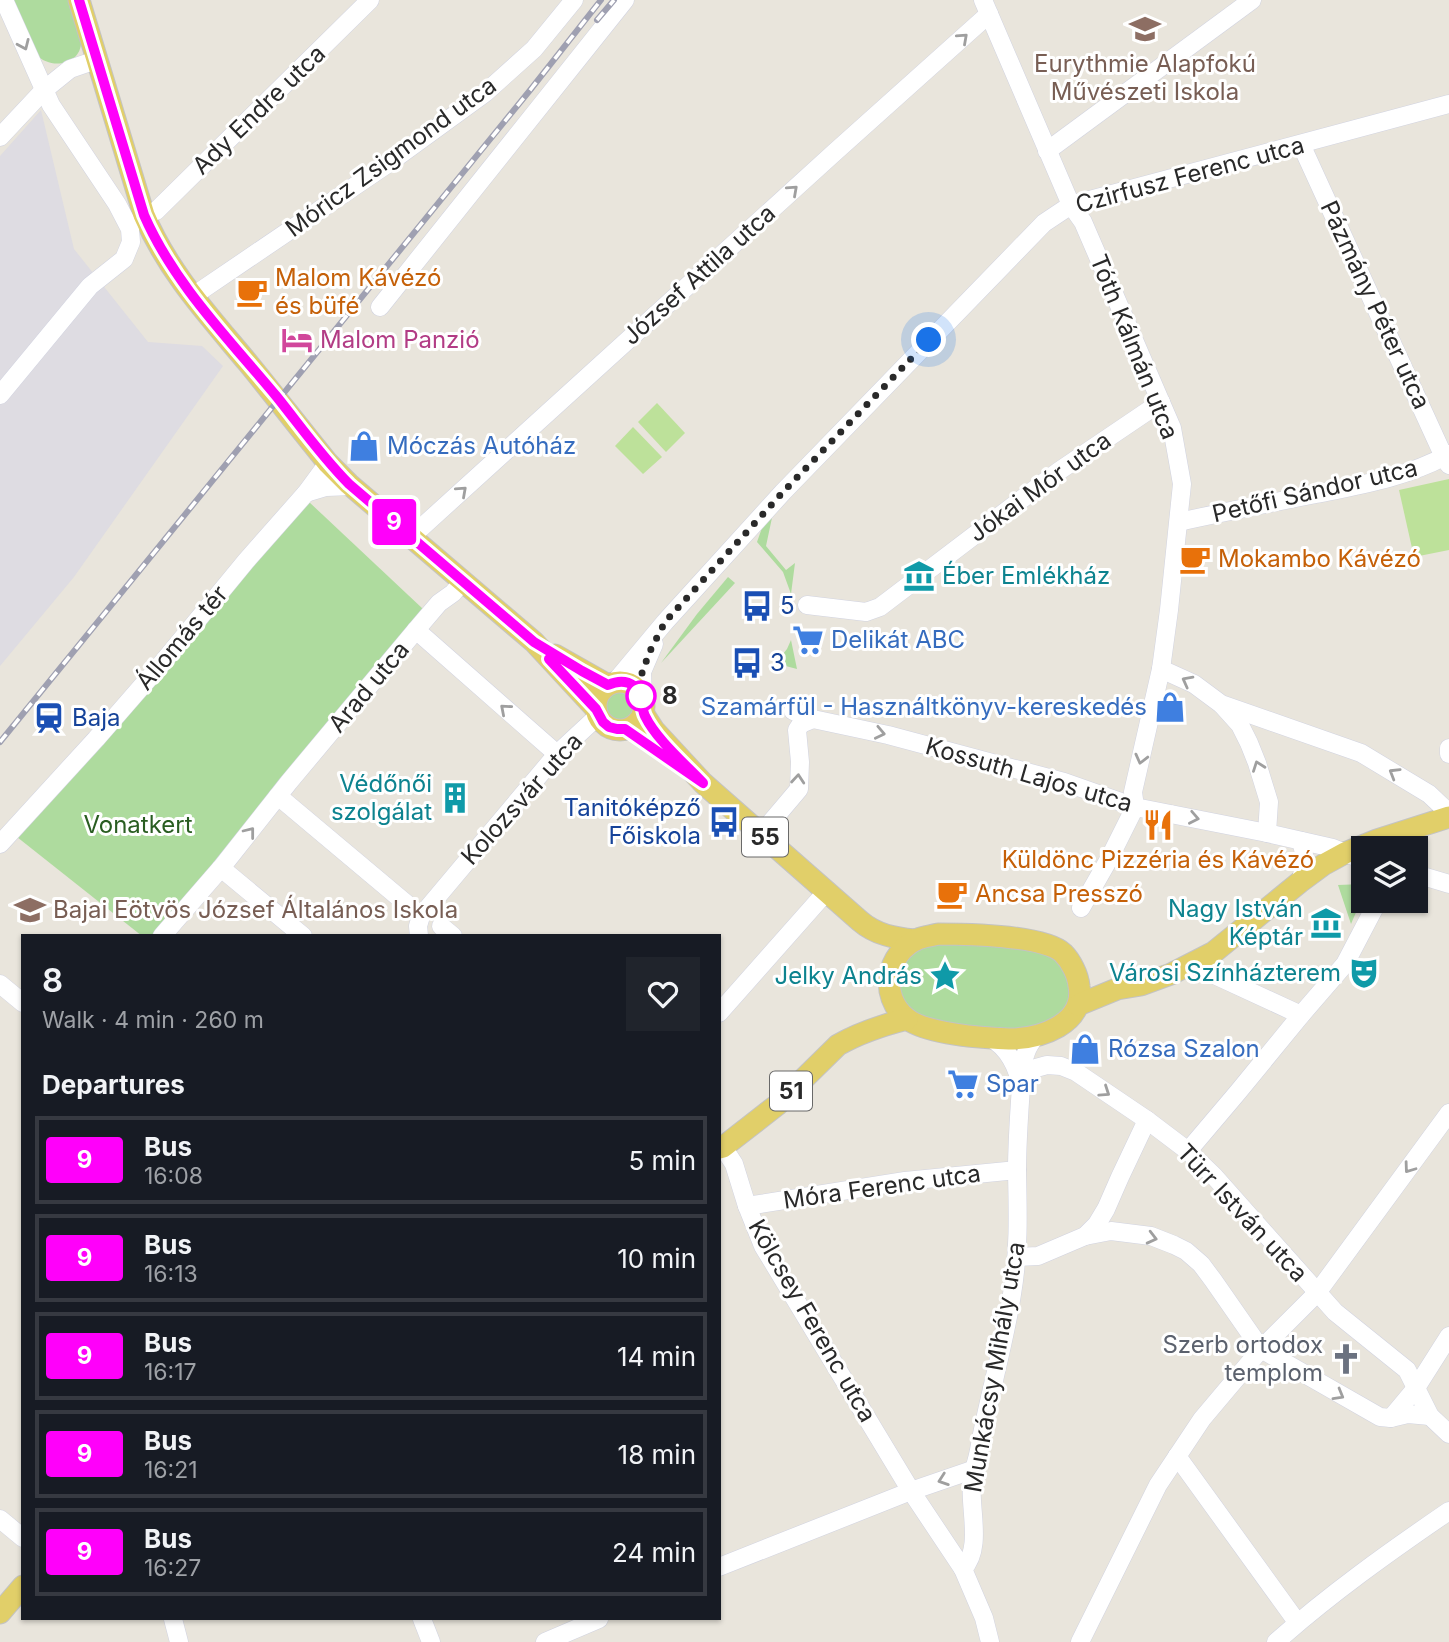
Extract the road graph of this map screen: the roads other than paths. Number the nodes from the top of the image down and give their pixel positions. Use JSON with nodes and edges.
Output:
{"nodes":[{"id":1,"x":4,"y":0,"type":"edge"},
{"id":2,"x":79,"y":0,"type":"edge"},
{"id":3,"x":370,"y":0,"type":"edge"},
{"id":4,"x":574,"y":0,"type":"edge"},
{"id":5,"x":625,"y":0,"type":"edge"},
{"id":6,"x":1252,"y":0,"type":"edge"},
{"id":7,"x":986,"y":7,"type":"edge"},
{"id":8,"x":96,"y":60,"type":"junction"},
{"id":9,"x":44,"y":90,"type":"junction"},
{"id":10,"x":1449,"y":103,"type":"edge"},
{"id":11,"x":0,"y":137,"type":"edge"},
{"id":12,"x":1303,"y":144,"type":"junction"},
{"id":13,"x":1047,"y":151,"type":"junction"},
{"id":14,"x":1071,"y":205,"type":"junction"},
{"id":15,"x":144,"y":215,"type":"junction"},
{"id":16,"x":193,"y":296,"type":"junction"},
{"id":17,"x":380,"y":307,"type":"dead end"},
{"id":18,"x":0,"y":394,"type":"edge"},
{"id":19,"x":1161,"y":402,"type":"junction"},
{"id":20,"x":1447,"y":459,"type":"edge"},
{"id":21,"x":328,"y":463,"type":"junction"},
{"id":22,"x":352,"y":486,"type":"junction"},
{"id":23,"x":306,"y":493,"type":"junction"},
{"id":24,"x":1179,"y":522,"type":"junction"},
{"id":25,"x":411,"y":537,"type":"junction"},
{"id":26,"x":463,"y":581,"type":"junction"},
{"id":27,"x":807,"y":605,"type":"dead end"},
{"id":28,"x":665,"y":622,"type":"junction"},
{"id":29,"x":416,"y":630,"type":"junction"},
{"id":30,"x":534,"y":642,"type":"junction"},
{"id":31,"x":1161,"y":669,"type":"junction"},
{"id":32,"x":612,"y":683,"type":"junction"},
{"id":33,"x":1221,"y":704,"type":"junction"},
{"id":34,"x":643,"y":706,"type":"junction"},
{"id":35,"x":793,"y":711,"type":"dead end"},
{"id":36,"x":597,"y":713,"type":"junction"},
{"id":37,"x":813,"y":719,"type":"junction"},
{"id":38,"x":625,"y":729,"type":"junction"},
{"id":39,"x":1449,"y":748,"type":"edge"},
{"id":40,"x":557,"y":754,"type":"junction"},
{"id":41,"x":1449,"y":754,"type":"edge"},
{"id":42,"x":703,"y":783,"type":"junction"},
{"id":43,"x":278,"y":796,"type":"junction"},
{"id":44,"x":1135,"y":807,"type":"junction"},
{"id":45,"x":1449,"y":815,"type":"edge"},
{"id":46,"x":1417,"y":828,"type":"junction"},
{"id":47,"x":1267,"y":832,"type":"junction"},
{"id":48,"x":761,"y":834,"type":"junction"},
{"id":49,"x":1391,"y":836,"type":"edge"},
{"id":50,"x":1414,"y":836,"type":"edge"},
{"id":51,"x":1301,"y":841,"type":"junction"},
{"id":52,"x":0,"y":845,"type":"edge"},
{"id":53,"x":1351,"y":855,"type":"edge"},
{"id":54,"x":1351,"y":857,"type":"edge"},
{"id":55,"x":221,"y":868,"type":"junction"},
{"id":56,"x":1428,"y":878,"type":"edge"},
{"id":57,"x":1300,"y":882,"type":"junction"},
{"id":58,"x":1449,"y":884,"type":"edge"},
{"id":59,"x":827,"y":891,"type":"junction"},
{"id":60,"x":1081,"y":908,"type":"dead end"},
{"id":61,"x":1372,"y":913,"type":"edge"},
{"id":62,"x":421,"y":916,"type":"junction"},
{"id":63,"x":867,"y":928,"type":"junction"},
{"id":64,"x":164,"y":934,"type":"edge"},
{"id":65,"x":301,"y":934,"type":"edge"},
{"id":66,"x":419,"y":934,"type":"edge"},
{"id":67,"x":915,"y":940,"type":"junction"},
{"id":68,"x":1203,"y":958,"type":"junction"},
{"id":69,"x":891,"y":967,"type":"junction"},
{"id":70,"x":1078,"y":977,"type":"junction"},
{"id":71,"x":0,"y":984,"type":"edge"},
{"id":72,"x":1117,"y":989,"type":"junction"},
{"id":73,"x":890,"y":992,"type":"junction"},
{"id":74,"x":21,"y":1001,"type":"edge"},
{"id":75,"x":1078,"y":1005,"type":"junction"},
{"id":76,"x":721,"y":1011,"type":"edge"},
{"id":77,"x":1300,"y":1015,"type":"junction"},
{"id":78,"x":907,"y":1019,"type":"junction"},
{"id":79,"x":1039,"y":1034,"type":"junction"},
{"id":80,"x":859,"y":1035,"type":"junction"},
{"id":81,"x":990,"y":1038,"type":"junction"},
{"id":82,"x":1020,"y":1082,"type":"junction"},
{"id":83,"x":1449,"y":1113,"type":"edge"},
{"id":84,"x":1147,"y":1120,"type":"junction"},
{"id":85,"x":721,"y":1148,"type":"edge"},
{"id":86,"x":1188,"y":1151,"type":"junction"},
{"id":87,"x":1017,"y":1170,"type":"junction"},
{"id":88,"x":747,"y":1206,"type":"junction"},
{"id":89,"x":1084,"y":1236,"type":"junction"},
{"id":90,"x":1017,"y":1257,"type":"junction"},
{"id":91,"x":1317,"y":1293,"type":"junction"},
{"id":92,"x":1449,"y":1336,"type":"edge"},
{"id":93,"x":1261,"y":1349,"type":"junction"},
{"id":94,"x":1416,"y":1388,"type":"junction"},
{"id":95,"x":1430,"y":1416,"type":"junction"},
{"id":96,"x":1391,"y":1418,"type":"junction"},
{"id":97,"x":1449,"y":1434,"type":"edge"},
{"id":98,"x":1177,"y":1456,"type":"junction"},
{"id":99,"x":975,"y":1469,"type":"junction"},
{"id":100,"x":911,"y":1491,"type":"junction"},
{"id":101,"x":1449,"y":1511,"type":"edge"},
{"id":102,"x":0,"y":1519,"type":"edge"},
{"id":103,"x":21,"y":1536,"type":"edge"},
{"id":104,"x":721,"y":1566,"type":"edge"},
{"id":105,"x":963,"y":1569,"type":"junction"},
{"id":106,"x":21,"y":1588,"type":"edge"},
{"id":107,"x":0,"y":1613,"type":"edge"},
{"id":108,"x":173,"y":1620,"type":"edge"},
{"id":109,"x":422,"y":1620,"type":"edge"},
{"id":110,"x":596,"y":1620,"type":"edge"},
{"id":111,"x":1297,"y":1622,"type":"junction"},
{"id":112,"x":179,"y":1642,"type":"edge"},
{"id":113,"x":431,"y":1642,"type":"edge"},
{"id":114,"x":545,"y":1642,"type":"edge"},
{"id":115,"x":989,"y":1642,"type":"edge"},
{"id":116,"x":1080,"y":1642,"type":"edge"},
{"id":117,"x":1276,"y":1642,"type":"edge"}],
"edges":[{"from":1,"to":9,"type":"street","one_way":true},
{"from":2,"to":8,"type":"main road","number":"55"},
{"from":3,"to":15,"type":"street","name":"Ady Endre utca"},
{"from":4,"to":16,"type":"street","name":"Móricz Zsigmond utca"},
{"from":5,"to":17,"type":"street"},
{"from":6,"to":13,"type":"street"},
{"from":7,"to":13,"type":"street","name":"Tóth Kálmán utca"},
{"from":25,"to":7,"type":"street","name":"József Attila utca","one_way":true},
{"from":8,"to":9,"type":"street"},
{"from":8,"to":15,"type":"main road","number":"55"},
{"from":9,"to":11,"type":"street"},
{"from":9,"to":18,"type":"street"},
{"from":10,"to":12,"type":"street","name":"Czirfusz Ferenc utca"},
{"from":12,"to":14,"type":"street","name":"Czirfusz Ferenc utca"},
{"from":12,"to":20,"type":"street","name":"Pázmány Péter utca"},
{"from":13,"to":14,"type":"street","name":"Tóth Kálmán utca"},
{"from":14,"to":19,"type":"street","name":"Tóth Kálmán utca"},
{"from":14,"to":28,"type":"street","name":"Czirfusz Ferenc utca"},
{"from":15,"to":16,"type":"main road","number":"55"},
{"from":16,"to":21,"type":"main road","number":"55"},
{"from":19,"to":24,"type":"street","name":"Tóth Kálmán utca"},
{"from":19,"to":27,"type":"street","name":"Jókai Mór utca"},
{"from":20,"to":24,"type":"street","name":"Petőfi Sándor utca"},
{"from":21,"to":22,"type":"main road","number":"55"},
{"from":21,"to":23,"type":"street","name":"Állomás tér"},
{"from":22,"to":23,"type":"street"},
{"from":22,"to":25,"type":"main road","number":"55"},
{"from":23,"to":52,"type":"street","name":"Állomás tér"},
{"from":24,"to":31,"type":"street","name":"Tóth Kálmán utca"},
{"from":25,"to":26,"type":"main road","number":"55"},
{"from":26,"to":29,"type":"street","name":"Arad utca"},
{"from":26,"to":30,"type":"main road","number":"55"},
{"from":28,"to":32,"type":"street"},
{"from":28,"to":34,"type":"street"},
{"from":40,"to":29,"type":"street","one_way":true},
{"from":29,"to":43,"type":"street","name":"Arad utca"},
{"from":30,"to":32,"type":"main road","number":"55"},
{"from":30,"to":36,"type":"main road","number":"55"},
{"from":33,"to":31,"type":"street","one_way":true},
{"from":31,"to":44,"type":"street","name":"Tóth Kálmán utca","one_way":true},
{"from":32,"to":34,"type":"main road","number":"55"},
{"from":32,"to":36,"type":"main road"},
{"from":45,"to":33,"type":"street","one_way":true},
{"from":47,"to":33,"type":"street","one_way":true},
{"from":34,"to":38,"type":"main road"},
{"from":34,"to":42,"type":"main road","number":"55"},
{"from":35,"to":37,"type":"street","name":"Kossuth Lajos utca"},
{"from":36,"to":38,"type":"main road","number":"55"},
{"from":36,"to":40,"type":"street","name":"Kolozsvár utca"},
{"from":37,"to":44,"type":"street","name":"Kossuth Lajos utca","one_way":true},
{"from":48,"to":37,"type":"street","one_way":true},
{"from":38,"to":42,"type":"main road","number":"55"},
{"from":39,"to":41,"type":"street"},
{"from":40,"to":62,"type":"street","name":"Kolozsvár utca"},
{"from":42,"to":48,"type":"main road","number":"55"},
{"from":55,"to":43,"type":"street","name":"Arad utca","one_way":true},
{"from":43,"to":62,"type":"street"},
{"from":44,"to":47,"type":"street","name":"Kossuth Lajos utca","one_way":true},
{"from":44,"to":60,"type":"street","name":"Tóth Kálmán utca"},
{"from":45,"to":46,"type":"main road"},
{"from":46,"to":49,"type":"main road"},
{"from":46,"to":50,"type":"street"},
{"from":47,"to":51,"type":"street","name":"Kossuth Lajos utca"},
{"from":48,"to":59,"type":"main road","number":"55"},
{"from":51,"to":53,"type":"street","name":"Kossuth Lajos utca"},
{"from":51,"to":57,"type":"street"},
{"from":54,"to":57,"type":"main road"},
{"from":55,"to":64,"type":"street","name":"Arad utca"},
{"from":55,"to":65,"type":"street"},
{"from":56,"to":58,"type":"street"},
{"from":57,"to":68,"type":"main road"},
{"from":59,"to":63,"type":"main road","number":"55"},
{"from":59,"to":76,"type":"street"},
{"from":61,"to":77,"type":"street"},
{"from":62,"to":66,"type":"street"},
{"from":63,"to":67,"type":"main road","number":"55"},
{"from":63,"to":69,"type":"main road","number":"55"},
{"from":67,"to":69,"type":"main road"},
{"from":67,"to":70,"type":"main road"},
{"from":68,"to":72,"type":"main road"},
{"from":68,"to":77,"type":"street"},
{"from":69,"to":73,"type":"main road"},
{"from":70,"to":72,"type":"main road"},
{"from":70,"to":75,"type":"main road"},
{"from":71,"to":74,"type":"street"},
{"from":72,"to":75,"type":"main road"},
{"from":73,"to":78,"type":"main road"},
{"from":73,"to":80,"type":"main road","number":"51"},
{"from":75,"to":79,"type":"main road"},
{"from":77,"to":86,"type":"street"},
{"from":78,"to":80,"type":"main road","number":"51"},
{"from":78,"to":81,"type":"main road"},
{"from":79,"to":81,"type":"main road"},
{"from":79,"to":82,"type":"street","name":"Munkácsy Mihály utca"},
{"from":80,"to":85,"type":"main road","number":"51"},
{"from":81,"to":82,"type":"street"},
{"from":82,"to":84,"type":"street","name":"Türr István utca","one_way":true},
{"from":82,"to":87,"type":"street","name":"Munkácsy Mihály utca"},
{"from":83,"to":91,"type":"street","one_way":true},
{"from":84,"to":86,"type":"street","name":"Türr István utca"},
{"from":84,"to":89,"type":"street"},
{"from":85,"to":88,"type":"street","name":"Kölcsey Ferenc utca"},
{"from":86,"to":91,"type":"street","name":"Türr István utca"},
{"from":87,"to":88,"type":"street","name":"Móra Ferenc utca"},
{"from":87,"to":90,"type":"street","name":"Munkácsy Mihály utca"},
{"from":88,"to":100,"type":"street","name":"Kölcsey Ferenc utca"},
{"from":89,"to":90,"type":"street"},
{"from":89,"to":93,"type":"street","one_way":true},
{"from":90,"to":99,"type":"street","name":"Munkácsy Mihály utca"},
{"from":91,"to":93,"type":"street"},
{"from":91,"to":94,"type":"street","name":"Türr István utca"},
{"from":92,"to":94,"type":"street"},
{"from":93,"to":96,"type":"street","one_way":true},
{"from":93,"to":98,"type":"street"},
{"from":94,"to":95,"type":"street","name":"Türr István utca"},
{"from":94,"to":96,"type":"street"},
{"from":95,"to":96,"type":"street"},
{"from":95,"to":97,"type":"street","name":"Türr István utca"},
{"from":98,"to":111,"type":"street"},
{"from":98,"to":116,"type":"street"},
{"from":99,"to":100,"type":"street","one_way":true},
{"from":99,"to":105,"type":"street","name":"Munkácsy Mihály utca"},
{"from":100,"to":104,"type":"street"},
{"from":100,"to":105,"type":"street","name":"Kölcsey Ferenc utca"},
{"from":101,"to":111,"type":"street"},
{"from":102,"to":103,"type":"street"},
{"from":105,"to":115,"type":"street","name":"Kölcsey Ferenc utca"},
{"from":106,"to":107,"type":"main road"},
{"from":108,"to":112,"type":"street"},
{"from":109,"to":113,"type":"street"},
{"from":110,"to":114,"type":"street"},
{"from":111,"to":117,"type":"street"}]}
